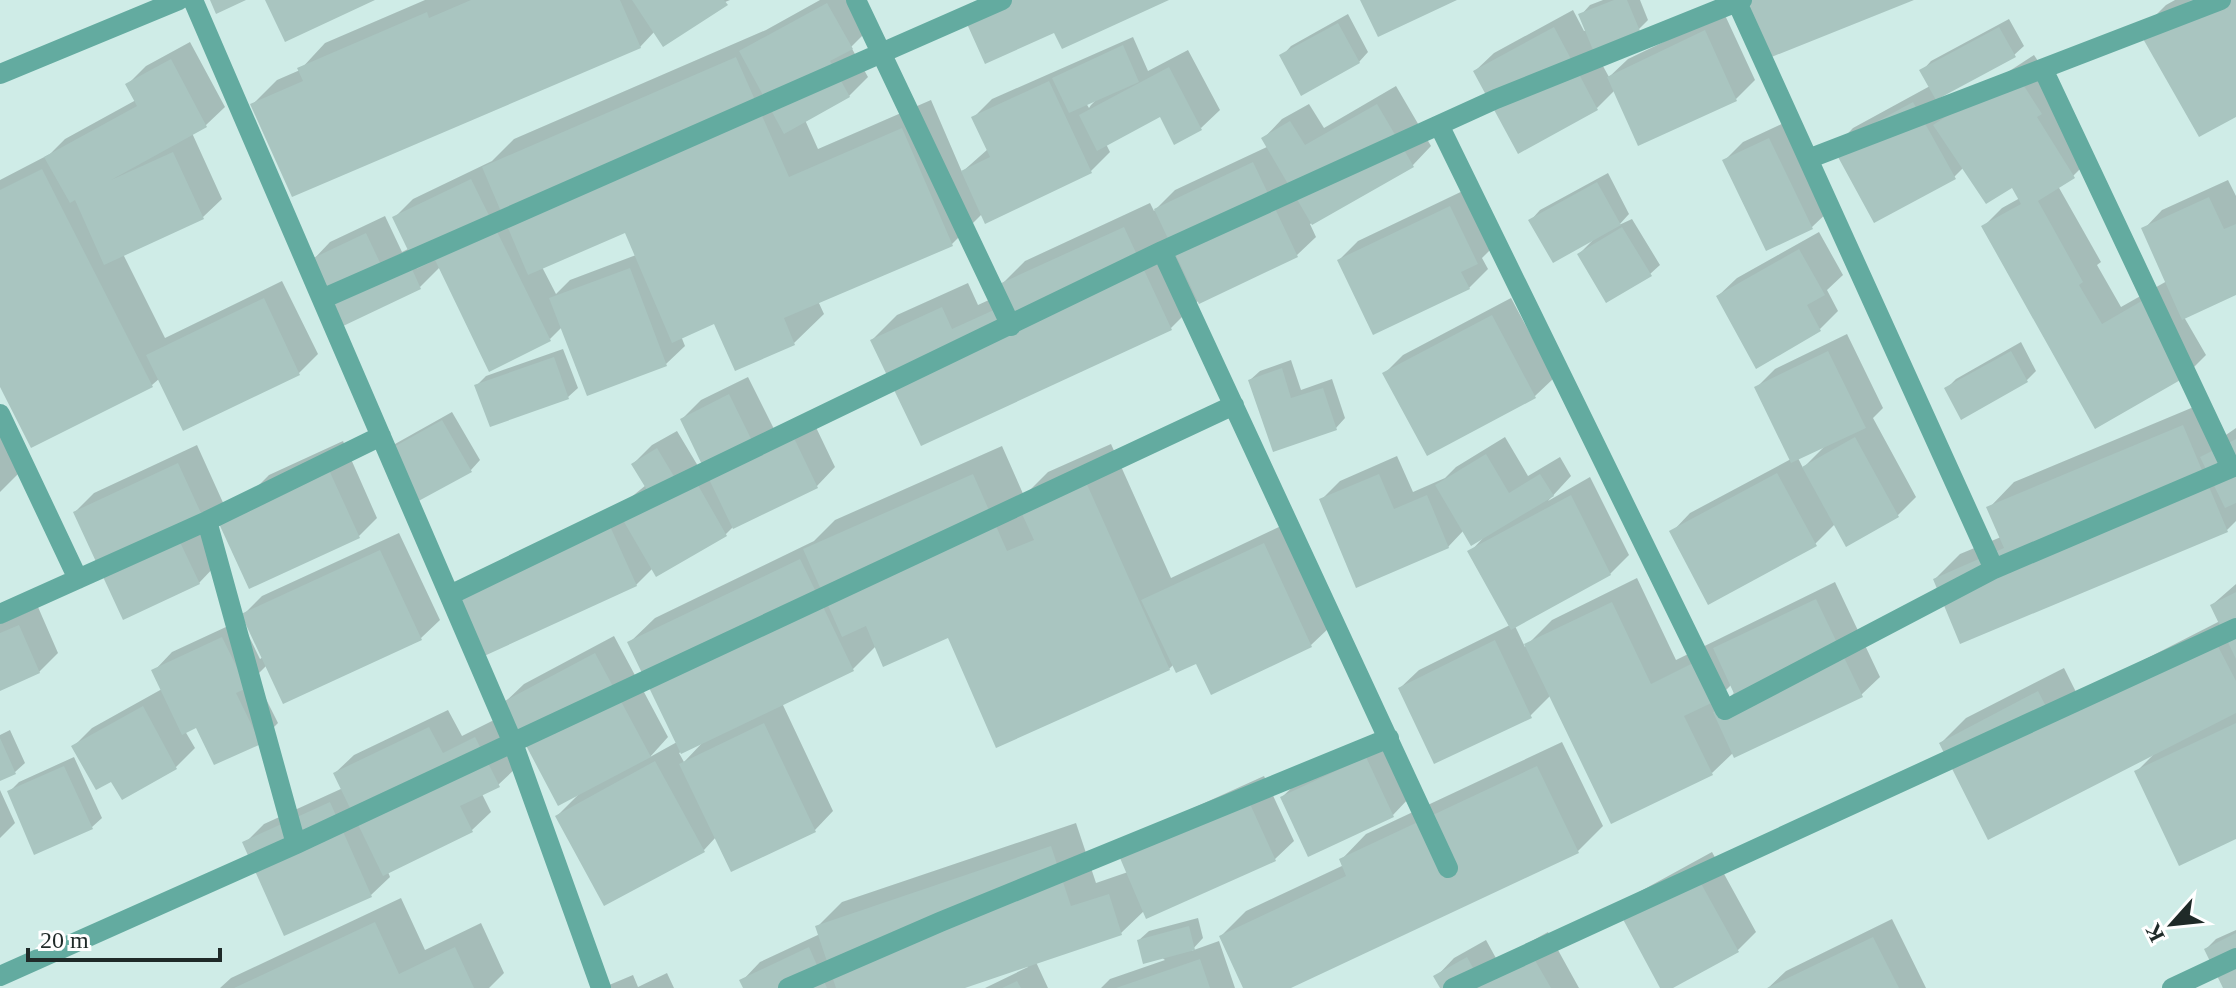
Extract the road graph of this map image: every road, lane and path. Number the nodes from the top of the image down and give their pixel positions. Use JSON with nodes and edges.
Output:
{"nodes":[{"id":1,"x":179,"y":0,"type":"edge"},
{"id":2,"x":193,"y":0,"type":"edge"},
{"id":3,"x":856,"y":0,"type":"edge"},
{"id":4,"x":1002,"y":0,"type":"edge"},
{"id":5,"x":2221,"y":0,"type":"edge"},
{"id":6,"x":1738,"y":1,"type":"edge"},
{"id":7,"x":881,"y":55,"type":"junction"},
{"id":8,"x":2043,"y":69,"type":"junction"},
{"id":9,"x":0,"y":74,"type":"edge"},
{"id":10,"x":1439,"y":125,"type":"junction"},
{"id":11,"x":1808,"y":159,"type":"junction"},
{"id":12,"x":1162,"y":251,"type":"junction"},
{"id":13,"x":322,"y":299,"type":"junction"},
{"id":14,"x":1011,"y":326,"type":"junction"},
{"id":15,"x":1234,"y":405,"type":"junction"},
{"id":16,"x":0,"y":414,"type":"edge"},
{"id":17,"x":381,"y":436,"type":"junction"},
{"id":18,"x":2234,"y":467,"type":"edge"},
{"id":19,"x":207,"y":521,"type":"junction"},
{"id":20,"x":1994,"y":569,"type":"junction"},
{"id":21,"x":78,"y":579,"type":"junction"},
{"id":22,"x":450,"y":595,"type":"junction"},
{"id":23,"x":0,"y":614,"type":"edge"},
{"id":24,"x":2236,"y":628,"type":"edge"},
{"id":25,"x":1389,"y":738,"type":"junction"},
{"id":26,"x":513,"y":743,"type":"junction"},
{"id":27,"x":296,"y":844,"type":"junction"},
{"id":28,"x":1448,"y":868,"type":"dead end"},
{"id":29,"x":2236,"y":958,"type":"edge"},
{"id":30,"x":0,"y":976,"type":"edge"},
{"id":31,"x":601,"y":988,"type":"edge"},
{"id":32,"x":788,"y":988,"type":"edge"},
{"id":33,"x":1453,"y":988,"type":"edge"},
{"id":34,"x":2172,"y":988,"type":"edge"}],
"edges":[{"from":1,"to":9,"type":"street"},
{"from":2,"to":13,"type":"street"},
{"from":3,"to":7,"type":"street"},
{"from":4,"to":7,"type":"street"},
{"from":5,"to":8,"type":"street"},
{"from":6,"to":10,"type":"street"},
{"from":6,"to":11,"type":"street"},
{"from":7,"to":13,"type":"street"},
{"from":7,"to":14,"type":"street"},
{"from":8,"to":11,"type":"street"},
{"from":8,"to":18,"type":"street"},
{"from":10,"to":12,"type":"street"},
{"from":10,"to":20,"type":"street"},
{"from":11,"to":20,"type":"street"},
{"from":12,"to":14,"type":"street"},
{"from":12,"to":15,"type":"street"},
{"from":13,"to":17,"type":"street"},
{"from":14,"to":22,"type":"street"},
{"from":15,"to":25,"type":"street"},
{"from":15,"to":26,"type":"street"},
{"from":16,"to":21,"type":"street"},
{"from":17,"to":19,"type":"street"},
{"from":17,"to":22,"type":"street"},
{"from":18,"to":20,"type":"street"},
{"from":19,"to":21,"type":"street"},
{"from":19,"to":27,"type":"street"},
{"from":21,"to":23,"type":"street"},
{"from":22,"to":26,"type":"street"},
{"from":24,"to":33,"type":"street"},
{"from":25,"to":28,"type":"street"},
{"from":25,"to":32,"type":"street"},
{"from":26,"to":27,"type":"street"},
{"from":26,"to":31,"type":"street"},
{"from":27,"to":30,"type":"street"},
{"from":29,"to":34,"type":"street"}]}
